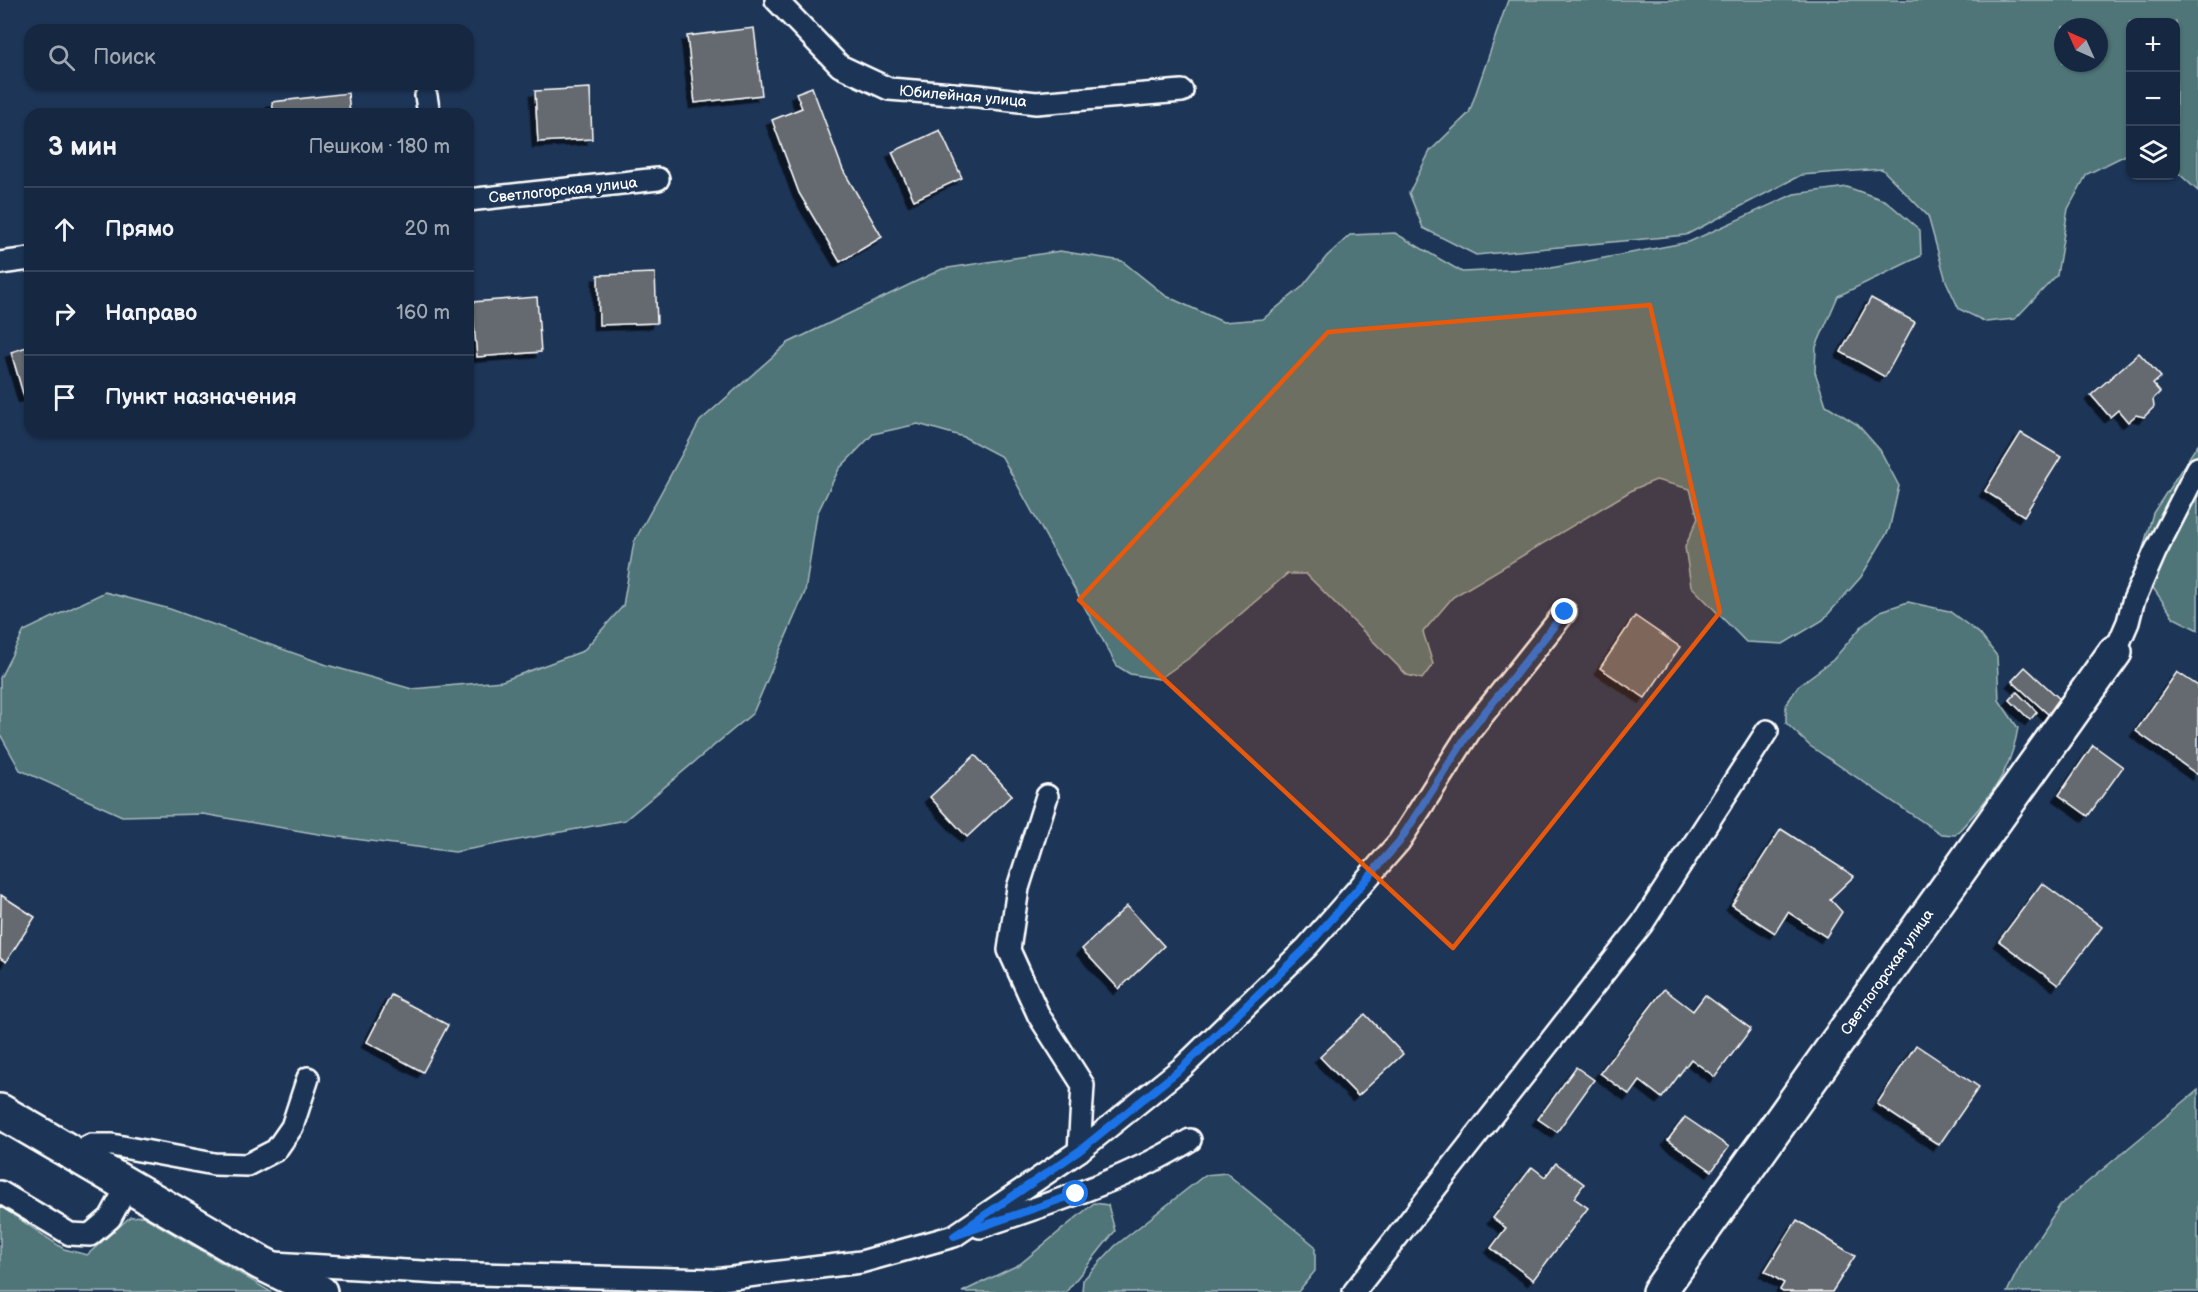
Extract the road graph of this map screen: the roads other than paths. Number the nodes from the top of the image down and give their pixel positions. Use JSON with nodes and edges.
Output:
{"nodes":[{"id":1,"x":776,"y":0,"type":"edge"},
{"id":2,"x":1182,"y":91,"type":"dead end"},
{"id":3,"x":658,"y":179,"type":"dead end"},
{"id":4,"x":474,"y":199,"type":"edge"},
{"id":5,"x":24,"y":260,"type":"edge"},
{"id":6,"x":0,"y":263,"type":"edge"},
{"id":7,"x":2198,"y":468,"type":"edge"},
{"id":8,"x":1565,"y":612,"type":"dead end"},
{"id":9,"x":2115,"y":652,"type":"joint"},
{"id":10,"x":1767,"y":731,"type":"dead end"},
{"id":11,"x":1047,"y":796,"type":"dead end"},
{"id":12,"x":308,"y":1078,"type":"dead end"},
{"id":13,"x":0,"y":1111,"type":"edge"},
{"id":14,"x":1190,"y":1140,"type":"dead end"},
{"id":15,"x":1079,"y":1151,"type":"junction"},
{"id":16,"x":74,"y":1154,"type":"junction"},
{"id":17,"x":128,"y":1185,"type":"junction"},
{"id":18,"x":0,"y":1192,"type":"edge"},
{"id":19,"x":954,"y":1236,"type":"junction"},
{"id":20,"x":261,"y":1263,"type":"junction"},
{"id":21,"x":320,"y":1292,"type":"edge"},
{"id":22,"x":1354,"y":1292,"type":"edge"},
{"id":23,"x":1659,"y":1292,"type":"edge"}],
"edges":[{"from":1,"to":2,"type":"lane","name":"Юбилейная улица"},
{"from":3,"to":4,"type":"lane","name":"Светлогорская улица"},
{"from":5,"to":6,"type":"lane"},
{"from":7,"to":9,"type":"lane"},
{"from":8,"to":15,"type":"lane"},
{"from":9,"to":23,"type":"street","name":"Светлогорская улица"},
{"from":10,"to":22,"type":"lane"},
{"from":11,"to":15,"type":"lane"},
{"from":12,"to":16,"type":"lane"},
{"from":13,"to":16,"type":"street"},
{"from":14,"to":19,"type":"lane"},
{"from":15,"to":19,"type":"lane"},
{"from":16,"to":17,"type":"street"},
{"from":17,"to":18,"type":"lane"},
{"from":17,"to":20,"type":"street"},
{"from":19,"to":20,"type":"lane"},
{"from":20,"to":21,"type":"street"}]}
